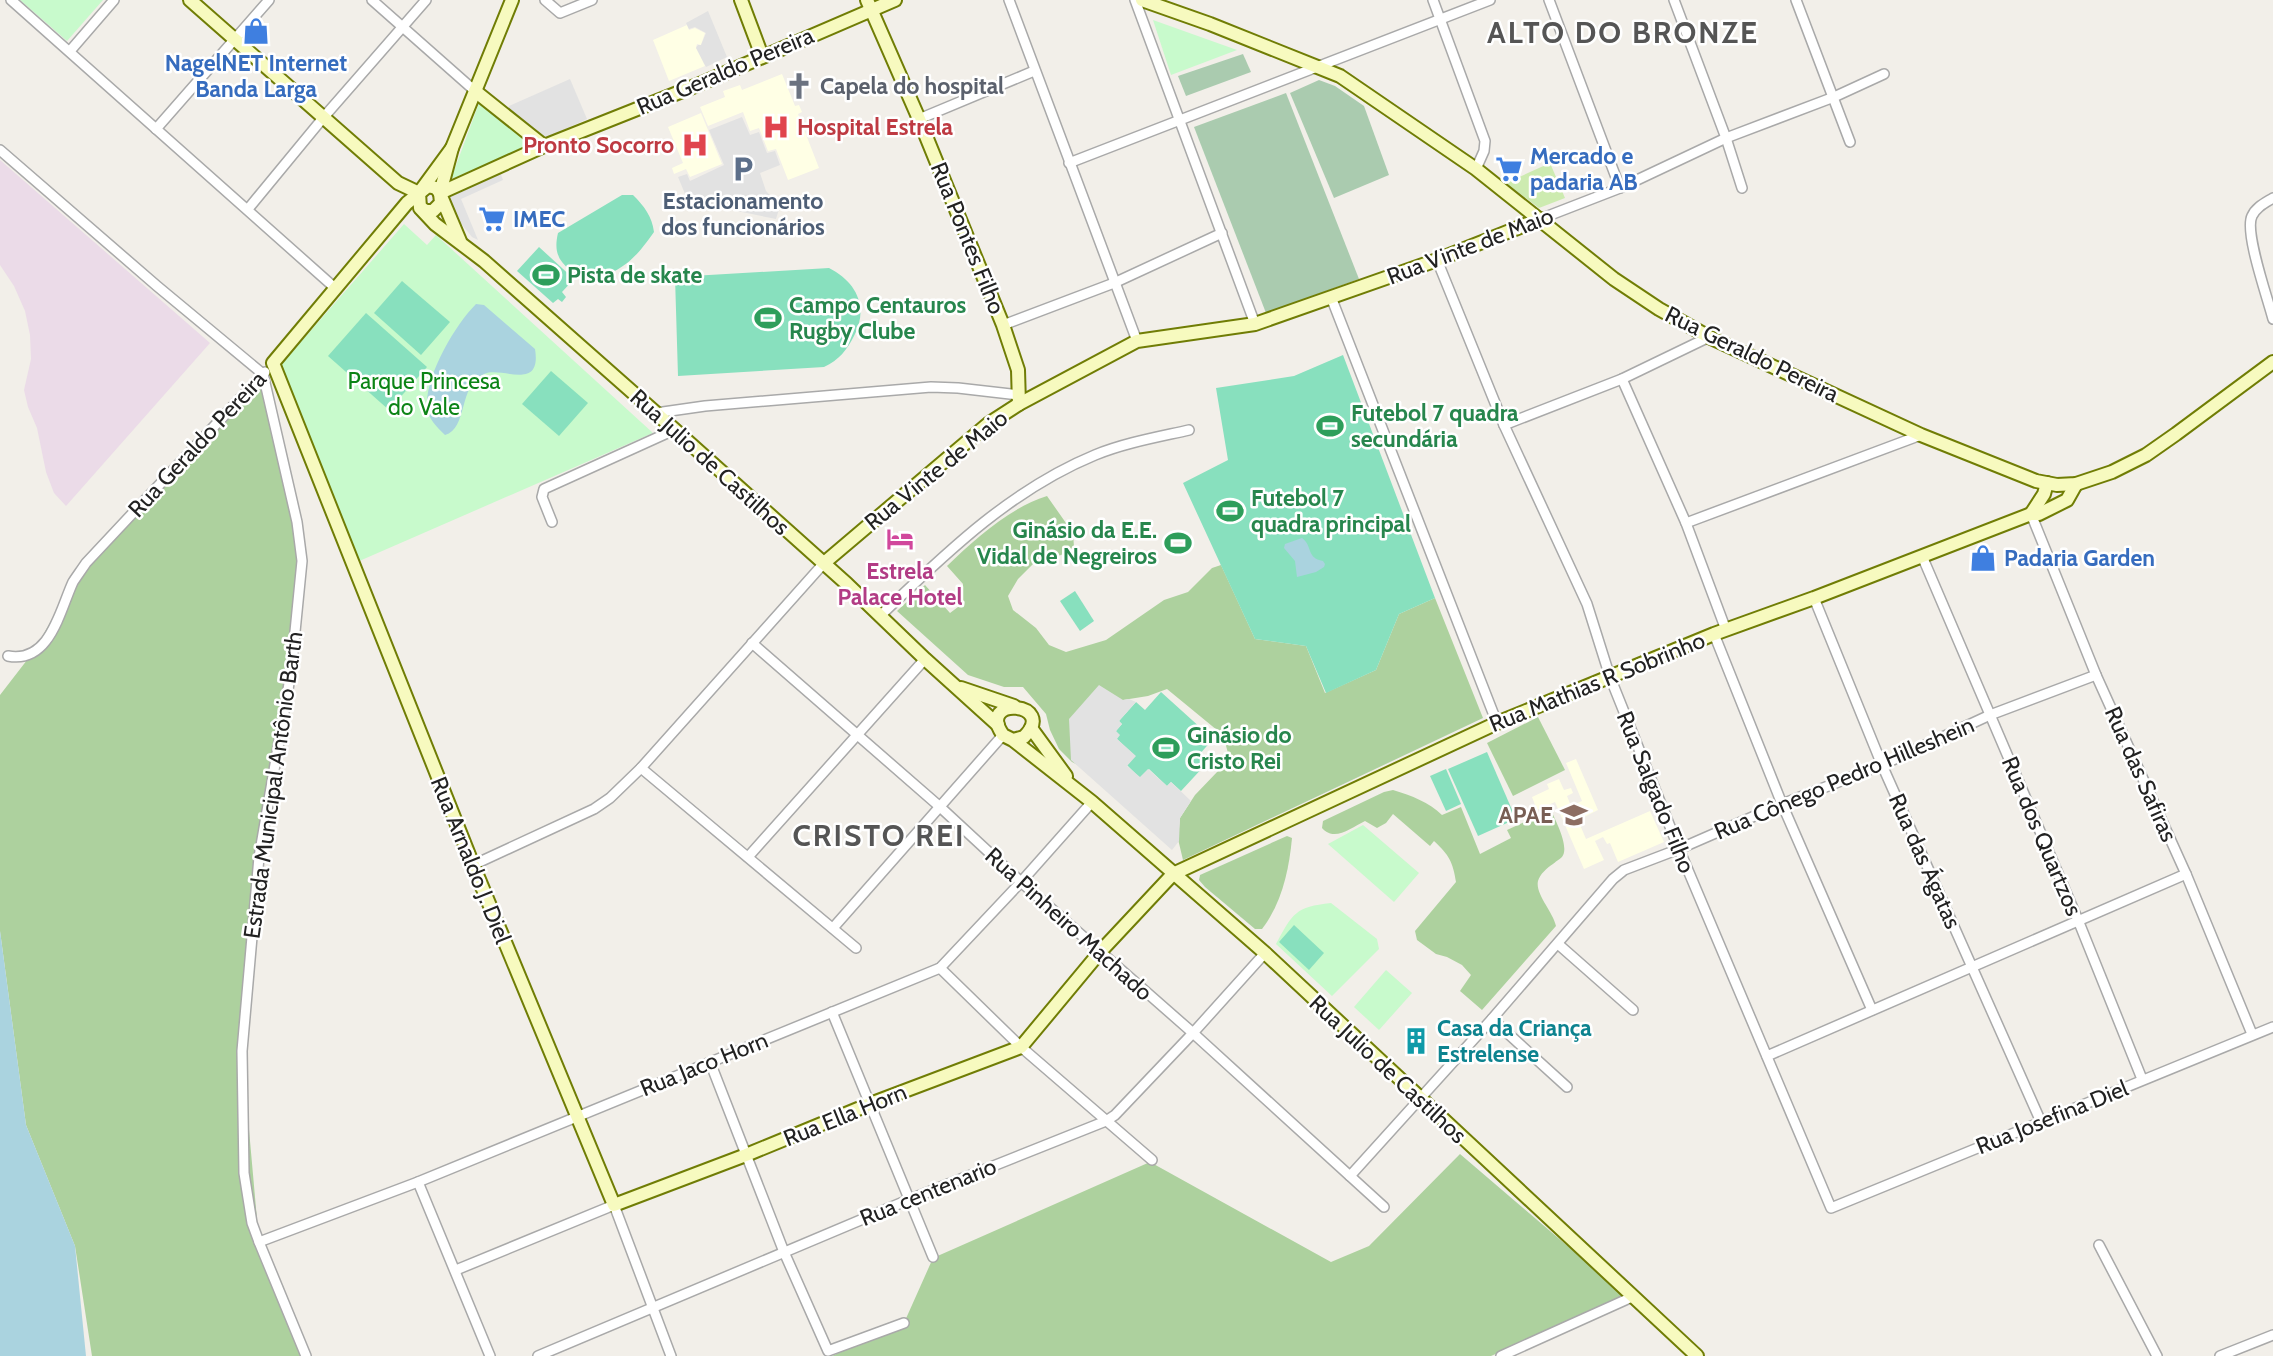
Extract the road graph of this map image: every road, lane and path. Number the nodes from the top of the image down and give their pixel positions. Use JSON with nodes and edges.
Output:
{"nodes":[{"id":1,"x":11,"y":0,"type":"edge"},
{"id":2,"x":114,"y":0,"type":"edge"},
{"id":3,"x":190,"y":0,"type":"edge"},
{"id":4,"x":269,"y":0,"type":"edge"},
{"id":5,"x":372,"y":0,"type":"edge"},
{"id":6,"x":426,"y":0,"type":"edge"},
{"id":7,"x":512,"y":0,"type":"edge"},
{"id":8,"x":545,"y":0,"type":"edge"},
{"id":9,"x":592,"y":0,"type":"edge"},
{"id":10,"x":741,"y":0,"type":"edge"},
{"id":11,"x":895,"y":0,"type":"edge"},
{"id":12,"x":1009,"y":0,"type":"edge"},
{"id":13,"x":1135,"y":0,"type":"edge"},
{"id":14,"x":1142,"y":0,"type":"edge"},
{"id":15,"x":1433,"y":0,"type":"edge"},
{"id":16,"x":1490,"y":0,"type":"edge"},
{"id":17,"x":1549,"y":0,"type":"edge"},
{"id":18,"x":1674,"y":0,"type":"edge"},
{"id":19,"x":1796,"y":0,"type":"edge"},
{"id":20,"x":869,"y":5,"type":"edge"},
{"id":21,"x":1442,"y":20,"type":"junction"},
{"id":22,"x":403,"y":26,"type":"junction"},
{"id":23,"x":236,"y":38,"type":"junction"},
{"id":24,"x":70,"y":51,"type":"junction"},
{"id":25,"x":762,"y":56,"type":"junction"},
{"id":26,"x":1321,"y":67,"type":"junction"},
{"id":27,"x":484,"y":69,"type":"junction"},
{"id":28,"x":1034,"y":71,"type":"junction"},
{"id":29,"x":1884,"y":74,"type":"dead end"},
{"id":30,"x":475,"y":91,"type":"junction"},
{"id":31,"x":1833,"y":97,"type":"junction"},
{"id":32,"x":492,"y":106,"type":"junction"},
{"id":33,"x":323,"y":118,"type":"junction"},
{"id":34,"x":919,"y":119,"type":"junction"},
{"id":35,"x":1179,"y":120,"type":"junction"},
{"id":36,"x":156,"y":129,"type":"junction"},
{"id":37,"x":1726,"y":138,"type":"junction"},
{"id":38,"x":1850,"y":142,"type":"dead end"},
{"id":39,"x":544,"y":146,"type":"junction"},
{"id":40,"x":453,"y":148,"type":"junction"},
{"id":41,"x":0,"y":150,"type":"edge"},
{"id":42,"x":1069,"y":163,"type":"junction"},
{"id":43,"x":1476,"y":169,"type":"junction"},
{"id":44,"x":1620,"y":188,"type":"junction"},
{"id":45,"x":1742,"y":188,"type":"dead end"},
{"id":46,"x":419,"y":193,"type":"junction"},
{"id":47,"x":440,"y":193,"type":"junction"},
{"id":48,"x":2273,"y":198,"type":"edge"},
{"id":49,"x":420,"y":208,"type":"junction"},
{"id":50,"x":248,"y":209,"type":"junction"},
{"id":51,"x":1540,"y":219,"type":"junction"},
{"id":52,"x":392,"y":223,"type":"junction"},
{"id":53,"x":1222,"y":233,"type":"junction"},
{"id":54,"x":462,"y":244,"type":"junction"},
{"id":55,"x":1437,"y":260,"type":"junction"},
{"id":56,"x":1114,"y":283,"type":"junction"},
{"id":57,"x":335,"y":288,"type":"junction"},
{"id":58,"x":1331,"y":298,"type":"junction"},
{"id":59,"x":2273,"y":319,"type":"edge"},
{"id":60,"x":1255,"y":324,"type":"junction"},
{"id":61,"x":1003,"y":325,"type":"junction"},
{"id":62,"x":1709,"y":337,"type":"junction"},
{"id":63,"x":1137,"y":341,"type":"junction"},
{"id":64,"x":2273,"y":362,"type":"edge"},
{"id":65,"x":273,"y":363,"type":"junction"},
{"id":66,"x":263,"y":374,"type":"junction"},
{"id":67,"x":1622,"y":379,"type":"junction"},
{"id":68,"x":1019,"y":399,"type":"junction"},
{"id":69,"x":656,"y":414,"type":"junction"},
{"id":70,"x":1504,"y":425,"type":"junction"},
{"id":71,"x":674,"y":430,"type":"junction"},
{"id":72,"x":1189,"y":430,"type":"dead end"},
{"id":73,"x":1921,"y":435,"type":"junction"},
{"id":74,"x":2047,"y":483,"type":"junction"},
{"id":75,"x":2076,"y":484,"type":"junction"},
{"id":76,"x":2031,"y":514,"type":"junction"},
{"id":77,"x":552,"y":522,"type":"dead end"},
{"id":78,"x":1686,"y":523,"type":"junction"},
{"id":79,"x":1922,"y":556,"type":"junction"},
{"id":80,"x":824,"y":563,"type":"junction"},
{"id":81,"x":1814,"y":598,"type":"junction"},
{"id":82,"x":880,"y":616,"type":"junction"},
{"id":83,"x":1720,"y":632,"type":"junction"},
{"id":84,"x":752,"y":643,"type":"junction"},
{"id":85,"x":8,"y":656,"type":"dead end"},
{"id":86,"x":925,"y":659,"type":"junction"},
{"id":87,"x":2096,"y":675,"type":"junction"},
{"id":88,"x":1609,"y":677,"type":"junction"},
{"id":89,"x":954,"y":685,"type":"junction"},
{"id":90,"x":1014,"y":706,"type":"junction"},
{"id":91,"x":1990,"y":715,"type":"junction"},
{"id":92,"x":1497,"y":723,"type":"junction"},
{"id":93,"x":1031,"y":728,"type":"junction"},
{"id":94,"x":1004,"y":733,"type":"junction"},
{"id":95,"x":858,"y":736,"type":"junction"},
{"id":96,"x":1882,"y":765,"type":"junction"},
{"id":97,"x":641,"y":768,"type":"junction"},
{"id":98,"x":1074,"y":788,"type":"junction"},
{"id":99,"x":1092,"y":802,"type":"junction"},
{"id":100,"x":1782,"y":804,"type":"junction"},
{"id":101,"x":939,"y":806,"type":"junction"},
{"id":102,"x":1679,"y":849,"type":"junction"},
{"id":103,"x":748,"y":858,"type":"junction"},
{"id":104,"x":473,"y":864,"type":"junction"},
{"id":105,"x":1173,"y":874,"type":"junction"},
{"id":106,"x":2186,"y":874,"type":"junction"},
{"id":107,"x":1021,"y":882,"type":"junction"},
{"id":108,"x":2078,"y":920,"type":"junction"},
{"id":109,"x":833,"y":928,"type":"junction"},
{"id":110,"x":1558,"y":944,"type":"junction"},
{"id":111,"x":856,"y":948,"type":"dead end"},
{"id":112,"x":1100,"y":953,"type":"junction"},
{"id":113,"x":1265,"y":953,"type":"junction"},
{"id":114,"x":1973,"y":967,"type":"junction"},
{"id":115,"x":940,"y":968,"type":"junction"},
{"id":116,"x":1633,"y":1010,"type":"dead end"},
{"id":117,"x":1872,"y":1010,"type":"junction"},
{"id":118,"x":832,"y":1012,"type":"junction"},
{"id":119,"x":1492,"y":1019,"type":"junction"},
{"id":120,"x":2273,"y":1027,"type":"edge"},
{"id":121,"x":1193,"y":1033,"type":"junction"},
{"id":122,"x":2252,"y":1034,"type":"junction"},
{"id":123,"x":1020,"y":1047,"type":"junction"},
{"id":124,"x":1767,"y":1056,"type":"junction"},
{"id":125,"x":710,"y":1062,"type":"junction"},
{"id":126,"x":2142,"y":1079,"type":"junction"},
{"id":127,"x":1567,"y":1087,"type":"dead end"},
{"id":128,"x":1420,"y":1099,"type":"junction"},
{"id":129,"x":870,"y":1104,"type":"junction"},
{"id":130,"x":576,"y":1116,"type":"junction"},
{"id":131,"x":1105,"y":1121,"type":"junction"},
{"id":132,"x":2040,"y":1122,"type":"junction"},
{"id":133,"x":746,"y":1155,"type":"junction"},
{"id":134,"x":1152,"y":1160,"type":"dead end"},
{"id":135,"x":1350,"y":1176,"type":"junction"},
{"id":136,"x":418,"y":1182,"type":"junction"},
{"id":137,"x":908,"y":1200,"type":"junction"},
{"id":138,"x":614,"y":1205,"type":"junction"},
{"id":139,"x":1384,"y":1207,"type":"dead end"},
{"id":140,"x":1831,"y":1208,"type":"joint"},
{"id":141,"x":259,"y":1242,"type":"junction"},
{"id":142,"x":2099,"y":1245,"type":"dead end"},
{"id":143,"x":784,"y":1252,"type":"junction"},
{"id":144,"x":933,"y":1257,"type":"dead end"},
{"id":145,"x":456,"y":1270,"type":"junction"},
{"id":146,"x":1632,"y":1297,"type":"junction"},
{"id":147,"x":652,"y":1306,"type":"junction"},
{"id":148,"x":904,"y":1323,"type":"dead end"},
{"id":149,"x":2273,"y":1335,"type":"edge"},
{"id":150,"x":306,"y":1356,"type":"edge"},
{"id":151,"x":490,"y":1356,"type":"edge"},
{"id":152,"x":538,"y":1356,"type":"edge"},
{"id":153,"x":671,"y":1356,"type":"edge"},
{"id":154,"x":1501,"y":1356,"type":"edge"},
{"id":155,"x":1697,"y":1356,"type":"edge"},
{"id":156,"x":2157,"y":1356,"type":"edge"},
{"id":157,"x":2220,"y":1356,"type":"edge"}],
"edges":[{"from":1,"to":24,"type":"street"},
{"from":2,"to":24,"type":"street"},
{"from":3,"to":23,"type":"main road"},
{"from":4,"to":23,"type":"street"},
{"from":5,"to":22,"type":"street"},
{"from":6,"to":22,"type":"street"},
{"from":7,"to":27,"type":"main road"},
{"from":8,"to":9,"type":"street"},
{"from":10,"to":25,"type":"main road"},
{"from":11,"to":20,"type":"main road","name":"Rua Geraldo Pereira"},
{"from":12,"to":28,"type":"street"},
{"from":13,"to":35,"type":"street"},
{"from":14,"to":26,"type":"main road","name":"Rua Geraldo Pereira"},
{"from":15,"to":21,"type":"street"},
{"from":16,"to":21,"type":"street"},
{"from":17,"to":44,"type":"street"},
{"from":18,"to":37,"type":"street"},
{"from":19,"to":31,"type":"street"},
{"from":20,"to":25,"type":"main road","name":"Rua Geraldo Pereira"},
{"from":20,"to":34,"type":"main road","name":"Rua Pontes Filho"},
{"from":21,"to":26,"type":"street"},
{"from":21,"to":43,"type":"street"},
{"from":22,"to":30,"type":"street"},
{"from":22,"to":33,"type":"street"},
{"from":23,"to":33,"type":"main road"},
{"from":23,"to":36,"type":"street"},
{"from":24,"to":36,"type":"street"},
{"from":25,"to":39,"type":"main road","name":"Rua Geraldo Pereira"},
{"from":26,"to":35,"type":"street"},
{"from":26,"to":43,"type":"main road","name":"Rua Geraldo Pereira"},
{"from":27,"to":30,"type":"main road"},
{"from":27,"to":32,"type":"main road"},
{"from":28,"to":34,"type":"street"},
{"from":28,"to":42,"type":"street"},
{"from":29,"to":31,"type":"street","name":"Rua Vinte de Maio"},
{"from":30,"to":32,"type":"main road"},
{"from":30,"to":40,"type":"main road"},
{"from":31,"to":37,"type":"street","name":"Rua Vinte de Maio"},
{"from":31,"to":38,"type":"street"},
{"from":32,"to":39,"type":"main road"},
{"from":33,"to":46,"type":"main road"},
{"from":33,"to":50,"type":"street"},
{"from":34,"to":61,"type":"main road","name":"Rua Pontes Filho"},
{"from":35,"to":42,"type":"street"},
{"from":35,"to":53,"type":"street"},
{"from":36,"to":50,"type":"street"},
{"from":37,"to":44,"type":"street","name":"Rua Vinte de Maio"},
{"from":37,"to":45,"type":"street"},
{"from":39,"to":47,"type":"main road","name":"Rua Geraldo Pereira"},
{"from":40,"to":46,"type":"main road","name":"Rua Geraldo Pereira"},
{"from":40,"to":47,"type":"main road"},
{"from":41,"to":66,"type":"street"},
{"from":42,"to":56,"type":"street"},
{"from":43,"to":51,"type":"main road","name":"Rua Geraldo Pereira"},
{"from":44,"to":51,"type":"street","name":"Rua Vinte de Maio"},
{"from":46,"to":47,"type":"main road"},
{"from":46,"to":49,"type":"main road"},
{"from":46,"to":52,"type":"main road","name":"Rua Geraldo Pereira"},
{"from":47,"to":49,"type":"main road"},
{"from":47,"to":54,"type":"main road","name":"Rua Julio de Castilhos"},
{"from":48,"to":59,"type":"street"},
{"from":49,"to":52,"type":"main road","name":"Rua Geraldo Pereira"},
{"from":49,"to":54,"type":"main road","name":"Rua Julio de Castilhos"},
{"from":50,"to":57,"type":"street"},
{"from":51,"to":55,"type":"main road","name":"Rua Vinte de Maio"},
{"from":51,"to":62,"type":"main road","name":"Rua Geraldo Pereira"},
{"from":52,"to":57,"type":"main road","name":"Rua Geraldo Pereira"},
{"from":53,"to":56,"type":"street"},
{"from":53,"to":60,"type":"street"},
{"from":54,"to":69,"type":"main road","name":"Rua Julio de Castilhos"},
{"from":55,"to":58,"type":"main road","name":"Rua Vinte de Maio"},
{"from":55,"to":70,"type":"street","name":"Rua Salgado Filho"},
{"from":56,"to":61,"type":"street"},
{"from":56,"to":63,"type":"street"},
{"from":57,"to":65,"type":"main road","name":"Rua Geraldo Pereira"},
{"from":58,"to":60,"type":"main road","name":"Rua Vinte de Maio"},
{"from":58,"to":92,"type":"street"},
{"from":60,"to":63,"type":"main road","name":"Rua Vinte de Maio"},
{"from":61,"to":68,"type":"main road","name":"Rua Pontes Filho"},
{"from":62,"to":67,"type":"street"},
{"from":62,"to":73,"type":"main road","name":"Rua Geraldo Pereira"},
{"from":63,"to":68,"type":"main road","name":"Rua Vinte de Maio"},
{"from":64,"to":75,"type":"main road","name":"Rua Geraldo Pereira"},
{"from":65,"to":66,"type":"street","name":"Rua Geraldo Pereira"},
{"from":65,"to":104,"type":"main road","name":"Rua Arnaldo J. Diel"},
{"from":66,"to":85,"type":"street","name":"Rua Geraldo Pereira"},
{"from":66,"to":141,"type":"street","name":"Estrada Municipal Antônio Barth"},
{"from":67,"to":70,"type":"street"},
{"from":67,"to":78,"type":"street"},
{"from":68,"to":69,"type":"street"},
{"from":68,"to":80,"type":"main road","name":"Rua Vinte de Maio"},
{"from":69,"to":71,"type":"main road","name":"Rua Julio de Castilhos"},
{"from":70,"to":88,"type":"street","name":"Rua Salgado Filho"},
{"from":71,"to":77,"type":"street"},
{"from":71,"to":80,"type":"main road","name":"Rua Julio de Castilhos"},
{"from":72,"to":82,"type":"street"},
{"from":73,"to":74,"type":"main road","name":"Rua Geraldo Pereira"},
{"from":73,"to":78,"type":"street"},
{"from":74,"to":75,"type":"main road","name":"Rua Geraldo Pereira"},
{"from":74,"to":76,"type":"main road"},
{"from":75,"to":76,"type":"main road","name":"Rua Mathias R Sobrinho"},
{"from":76,"to":79,"type":"main road","name":"Rua Mathias R Sobrinho"},
{"from":76,"to":87,"type":"street","name":"Rua das Safiras"},
{"from":78,"to":83,"type":"street"},
{"from":79,"to":81,"type":"main road","name":"Rua Mathias R Sobrinho"},
{"from":79,"to":91,"type":"street","name":"Rua dos Quartzos"},
{"from":80,"to":82,"type":"main road","name":"Rua Julio de Castilhos"},
{"from":80,"to":84,"type":"street","name":"Rua Vinte de Maio"},
{"from":81,"to":83,"type":"main road","name":"Rua Mathias R Sobrinho"},
{"from":81,"to":96,"type":"street","name":"Rua das Ágatas"},
{"from":82,"to":86,"type":"main road","name":"Rua Julio de Castilhos"},
{"from":83,"to":88,"type":"main road","name":"Rua Mathias R Sobrinho"},
{"from":83,"to":100,"type":"street"},
{"from":84,"to":95,"type":"street","name":"Rua Pinheiro Machado"},
{"from":84,"to":97,"type":"street","name":"Rua Vinte de Maio"},
{"from":86,"to":89,"type":"main road","name":"Rua Julio de Castilhos"},
{"from":86,"to":95,"type":"street"},
{"from":87,"to":91,"type":"street","name":"Rua Cônego Pedro Hilleshein"},
{"from":87,"to":106,"type":"street","name":"Rua das Safiras"},
{"from":88,"to":92,"type":"main road","name":"Rua Mathias R Sobrinho"},
{"from":88,"to":102,"type":"street","name":"Rua Salgado Filho"},
{"from":89,"to":90,"type":"main road","name":"Rua Julio de Castilhos"},
{"from":89,"to":94,"type":"main road","name":"Rua Julio de Castilhos"},
{"from":90,"to":93,"type":"main road"},
{"from":90,"to":94,"type":"main road"},
{"from":91,"to":96,"type":"street","name":"Rua Cônego Pedro Hilleshein"},
{"from":91,"to":108,"type":"street","name":"Rua dos Quartzos"},
{"from":92,"to":105,"type":"main road","name":"Rua Mathias R Sobrinho"},
{"from":93,"to":94,"type":"main road"},
{"from":93,"to":98,"type":"main road","name":"Rua Julio de Castilhos"},
{"from":94,"to":98,"type":"main road","name":"Rua Julio de Castilhos"},
{"from":94,"to":101,"type":"street"},
{"from":95,"to":101,"type":"street","name":"Rua Pinheiro Machado"},
{"from":95,"to":103,"type":"street"},
{"from":96,"to":100,"type":"street","name":"Rua Cônego Pedro Hilleshein"},
{"from":96,"to":114,"type":"street","name":"Rua das Ágatas"},
{"from":97,"to":103,"type":"street"},
{"from":97,"to":104,"type":"street","name":"Rua Vinte de Maio"},
{"from":98,"to":99,"type":"main road","name":"Rua Julio de Castilhos"},
{"from":99,"to":105,"type":"main road","name":"Rua Julio de Castilhos"},
{"from":99,"to":107,"type":"street","name":"Rua Jaco Horn"},
{"from":100,"to":102,"type":"street","name":"Rua Cônego Pedro Hilleshein"},
{"from":100,"to":117,"type":"street"},
{"from":101,"to":107,"type":"street","name":"Rua Pinheiro Machado"},
{"from":101,"to":109,"type":"street"},
{"from":102,"to":110,"type":"street","name":"Rua Cônego Pedro Hilleshein"},
{"from":102,"to":124,"type":"street","name":"Rua Salgado Filho"},
{"from":103,"to":109,"type":"street"},
{"from":104,"to":130,"type":"main road","name":"Rua Arnaldo J. Diel"},
{"from":105,"to":112,"type":"main road","name":"Rua Ella Horn"},
{"from":105,"to":113,"type":"main road","name":"Rua Julio de Castilhos"},
{"from":106,"to":108,"type":"street"},
{"from":106,"to":122,"type":"street","name":"Rua das Safiras"},
{"from":107,"to":112,"type":"street","name":"Rua Pinheiro Machado"},
{"from":107,"to":115,"type":"street","name":"Rua Jaco Horn"},
{"from":108,"to":114,"type":"street"},
{"from":108,"to":126,"type":"street","name":"Rua dos Quartzos"},
{"from":109,"to":111,"type":"street"},
{"from":110,"to":116,"type":"street"},
{"from":110,"to":119,"type":"street","name":"Rua Cônego Pedro Hilleshein"},
{"from":112,"to":121,"type":"street","name":"Rua Pinheiro Machado"},
{"from":112,"to":123,"type":"main road","name":"Rua Ella Horn"},
{"from":113,"to":121,"type":"street","name":"Rua centenario"},
{"from":113,"to":128,"type":"main road","name":"Rua Julio de Castilhos"},
{"from":114,"to":117,"type":"street"},
{"from":114,"to":132,"type":"street","name":"Rua das Ágatas"},
{"from":115,"to":118,"type":"street","name":"Rua Jaco Horn"},
{"from":115,"to":123,"type":"street"},
{"from":117,"to":124,"type":"street"},
{"from":118,"to":125,"type":"street","name":"Rua Jaco Horn"},
{"from":118,"to":129,"type":"street"},
{"from":119,"to":127,"type":"street"},
{"from":119,"to":128,"type":"street","name":"Rua Cônego Pedro Hilleshein"},
{"from":120,"to":122,"type":"street","name":"Rua Josefina Diel"},
{"from":121,"to":131,"type":"street","name":"Rua centenario"},
{"from":121,"to":135,"type":"street","name":"Rua Pinheiro Machado"},
{"from":122,"to":126,"type":"street","name":"Rua Josefina Diel"},
{"from":123,"to":129,"type":"main road","name":"Rua Ella Horn"},
{"from":123,"to":131,"type":"street"},
{"from":124,"to":140,"type":"street","name":"Rua Salgado Filho"},
{"from":125,"to":130,"type":"street","name":"Rua Jaco Horn"},
{"from":125,"to":133,"type":"street"},
{"from":126,"to":132,"type":"street","name":"Rua Josefina Diel"},
{"from":128,"to":135,"type":"street","name":"Rua Cônego Pedro Hilleshein"},
{"from":128,"to":146,"type":"main road","name":"Rua Julio de Castilhos"},
{"from":129,"to":133,"type":"main road","name":"Rua Ella Horn"},
{"from":129,"to":137,"type":"street"},
{"from":130,"to":136,"type":"street","name":"Rua Jaco Horn"},
{"from":130,"to":138,"type":"main road","name":"Rua Arnaldo J. Diel"},
{"from":131,"to":134,"type":"street"},
{"from":131,"to":137,"type":"street","name":"Rua centenario"},
{"from":132,"to":140,"type":"street","name":"Rua Josefina Diel"},
{"from":133,"to":138,"type":"main road","name":"Rua Ella Horn"},
{"from":133,"to":143,"type":"street"},
{"from":135,"to":139,"type":"street","name":"Rua Pinheiro Machado"},
{"from":136,"to":141,"type":"street","name":"Rua Jaco Horn"},
{"from":136,"to":145,"type":"street"},
{"from":137,"to":143,"type":"street","name":"Rua centenario"},
{"from":137,"to":144,"type":"street"},
{"from":138,"to":145,"type":"street","name":"Rua Ella Horn"},
{"from":138,"to":147,"type":"street","name":"Rua Arnaldo J. Diel"},
{"from":141,"to":150,"type":"street","name":"Estrada Municipal Antônio Barth"},
{"from":142,"to":156,"type":"street"},
{"from":143,"to":147,"type":"street","name":"Rua centenario"},
{"from":143,"to":148,"type":"street"},
{"from":145,"to":151,"type":"street"},
{"from":146,"to":154,"type":"street"},
{"from":146,"to":155,"type":"main road","name":"Rua Julio de Castilhos"},
{"from":147,"to":152,"type":"street","name":"Rua centenario"},
{"from":147,"to":153,"type":"street","name":"Rua Arnaldo J. Diel"},
{"from":149,"to":157,"type":"street"}]}
